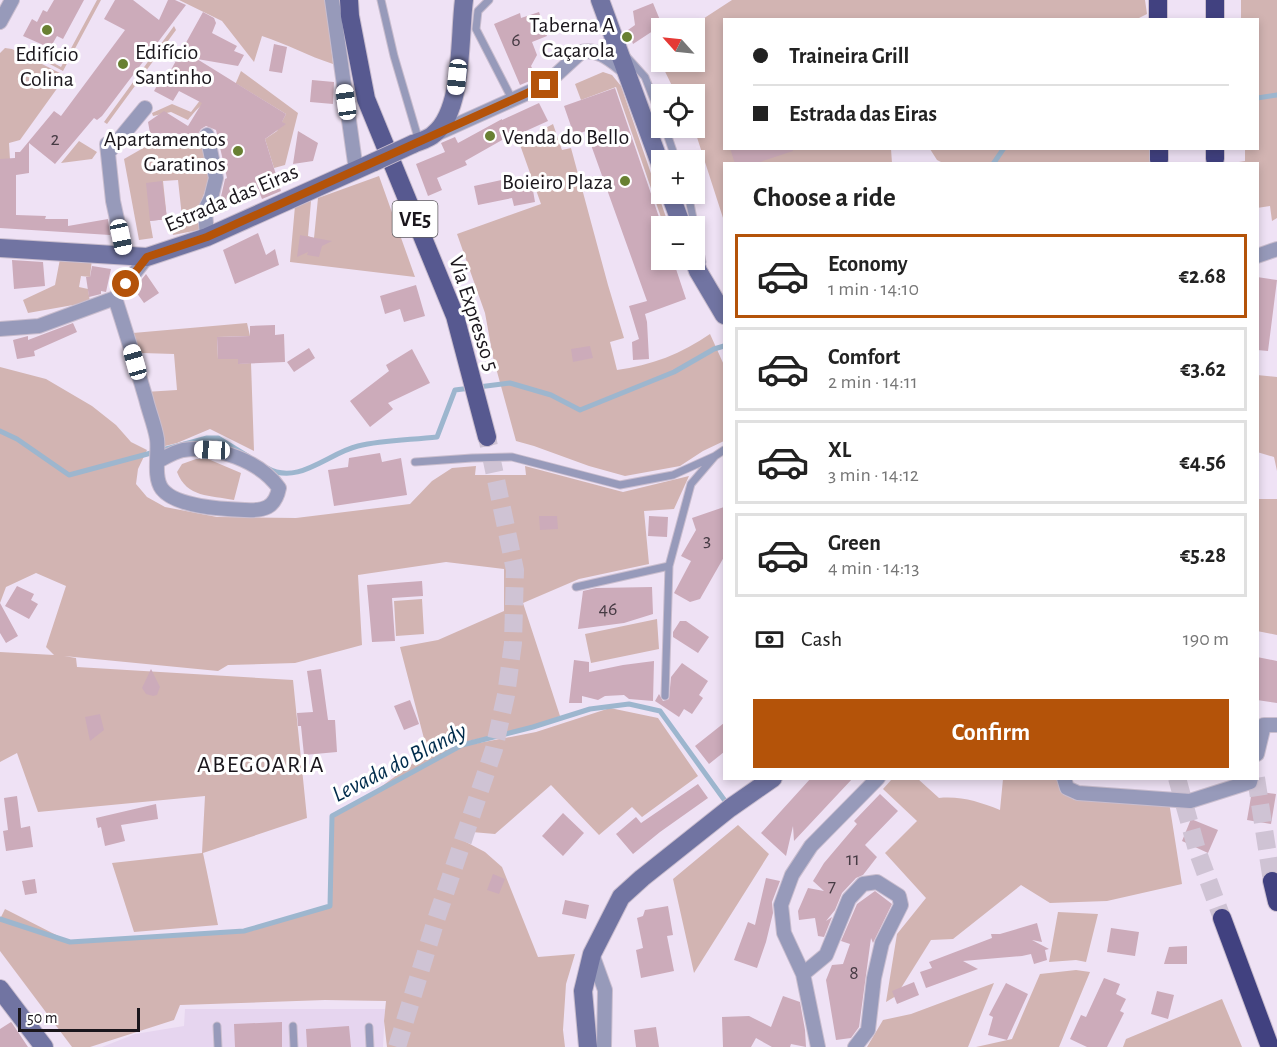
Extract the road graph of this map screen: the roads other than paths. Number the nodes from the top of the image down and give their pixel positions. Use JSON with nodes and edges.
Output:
{"nodes":[{"id":1,"x":12,"y":0,"type":"edge"},
{"id":2,"x":332,"y":0,"type":"edge"},
{"id":3,"x":349,"y":0,"type":"edge"},
{"id":4,"x":381,"y":0,"type":"edge"},
{"id":5,"x":464,"y":0,"type":"edge"},
{"id":6,"x":489,"y":0,"type":"edge"},
{"id":7,"x":600,"y":0,"type":"edge"},
{"id":8,"x":1158,"y":0,"type":"edge"},
{"id":9,"x":1215,"y":0,"type":"edge"},
{"id":10,"x":1158,"y":18,"type":"edge"},
{"id":11,"x":1215,"y":18,"type":"edge"},
{"id":12,"x":0,"y":22,"type":"edge"},
{"id":13,"x":618,"y":52,"type":"junction"},
{"id":14,"x":624,"y":70,"type":"junction"},
{"id":15,"x":651,"y":92,"type":"edge"},
{"id":16,"x":513,"y":101,"type":"junction"},
{"id":17,"x":145,"y":108,"type":"dead end"},
{"id":18,"x":207,"y":135,"type":"dead end"},
{"id":19,"x":422,"y":140,"type":"junction"},
{"id":20,"x":655,"y":150,"type":"edge"},
{"id":21,"x":356,"y":170,"type":"junction"},
{"id":22,"x":690,"y":204,"type":"edge"},
{"id":23,"x":207,"y":237,"type":"junction"},
{"id":24,"x":0,"y":248,"type":"edge"},
{"id":25,"x":1277,"y":249,"type":"edge"},
{"id":26,"x":1259,"y":255,"type":"edge"},
{"id":27,"x":125,"y":256,"type":"junction"},
{"id":28,"x":147,"y":257,"type":"junction"},
{"id":29,"x":698,"y":270,"type":"edge"},
{"id":30,"x":115,"y":298,"type":"junction"},
{"id":31,"x":720,"y":308,"type":"edge"},
{"id":32,"x":0,"y":329,"type":"edge"},
{"id":33,"x":488,"y":437,"type":"tunnel mouth"},
{"id":34,"x":723,"y":451,"type":"edge"},
{"id":35,"x":715,"y":456,"type":"junction"},
{"id":36,"x":158,"y":461,"type":"junction"},
{"id":37,"x":415,"y":462,"type":"dead end"},
{"id":38,"x":669,"y":566,"type":"junction"},
{"id":39,"x":576,"y":587,"type":"dead end"},
{"id":40,"x":665,"y":696,"type":"dead end"},
{"id":41,"x":1277,"y":725,"type":"edge"},
{"id":42,"x":1259,"y":746,"type":"edge"},
{"id":43,"x":770,"y":780,"type":"edge"},
{"id":44,"x":876,"y":780,"type":"edge"},
{"id":45,"x":1065,"y":780,"type":"edge"},
{"id":46,"x":1250,"y":780,"type":"edge"},
{"id":47,"x":1272,"y":881,"type":"dead end"},
{"id":48,"x":1277,"y":902,"type":"edge"},
{"id":49,"x":1222,"y":918,"type":"tunnel mouth"},
{"id":50,"x":592,"y":954,"type":"junction"},
{"id":51,"x":803,"y":974,"type":"junction"},
{"id":52,"x":0,"y":989,"type":"edge"},
{"id":53,"x":217,"y":1026,"type":"dead end"},
{"id":54,"x":293,"y":1026,"type":"dead end"},
{"id":55,"x":369,"y":1027,"type":"dead end"},
{"id":56,"x":44,"y":1047,"type":"edge"},
{"id":57,"x":218,"y":1047,"type":"edge"},
{"id":58,"x":294,"y":1047,"type":"edge"},
{"id":59,"x":369,"y":1047,"type":"edge"},
{"id":60,"x":588,"y":1047,"type":"edge"},
{"id":61,"x":604,"y":1047,"type":"edge"},
{"id":62,"x":818,"y":1047,"type":"edge"},
{"id":63,"x":855,"y":1047,"type":"edge"},
{"id":64,"x":1270,"y":1047,"type":"edge"}],
"edges":[{"from":1,"to":12,"type":"street"},
{"from":2,"to":21,"type":"street"},
{"from":3,"to":33,"type":"main road","name":"Via Expresso 5","number":"VE5"},
{"from":4,"to":19,"type":"lane"},
{"from":5,"to":19,"type":"street"},
{"from":6,"to":16,"type":"lane"},
{"from":7,"to":13,"type":"street"},
{"from":8,"to":10,"type":"highway"},
{"from":9,"to":11,"type":"highway"},
{"from":13,"to":14,"type":"street"},
{"from":13,"to":15,"type":"lane"},
{"from":14,"to":16,"type":"street","name":"Estrada das Eiras"},
{"from":14,"to":20,"type":"street"},
{"from":16,"to":19,"type":"street","name":"Estrada das Eiras"},
{"from":17,"to":27,"type":"street"},
{"from":18,"to":23,"type":"street"},
{"from":19,"to":21,"type":"street","name":"Estrada das Eiras","bridge":true},
{"from":21,"to":23,"type":"street","name":"Estrada das Eiras"},
{"from":22,"to":31,"type":"lane"},
{"from":23,"to":28,"type":"street","name":"Estrada das Eiras"},
{"from":24,"to":27,"type":"street","name":"Estrada das Eiras"},
{"from":25,"to":26,"type":"street"},
{"from":27,"to":28,"type":"street","name":"Estrada das Eiras"},
{"from":28,"to":30,"type":"street"},
{"from":29,"to":31,"type":"street"},
{"from":30,"to":32,"type":"street"},
{"from":30,"to":36,"type":"street"},
{"from":34,"to":35,"type":"lane"},
{"from":35,"to":37,"type":"lane"},
{"from":35,"to":38,"type":"lane"},
{"from":36,"to":36,"type":"street"},
{"from":38,"to":39,"type":"lane"},
{"from":38,"to":40,"type":"lane"},
{"from":41,"to":42,"type":"street"},
{"from":43,"to":50,"type":"street"},
{"from":44,"to":51,"type":"street"},
{"from":45,"to":46,"type":"street"},
{"from":47,"to":48,"type":"highway"},
{"from":49,"to":64,"type":"highway"},
{"from":50,"to":60,"type":"street"},
{"from":50,"to":61,"type":"street"},
{"from":51,"to":62,"type":"street"},
{"from":51,"to":63,"type":"street"},
{"from":52,"to":56,"type":"street"},
{"from":53,"to":57,"type":"lane"},
{"from":54,"to":58,"type":"lane"},
{"from":55,"to":59,"type":"lane"}]}
